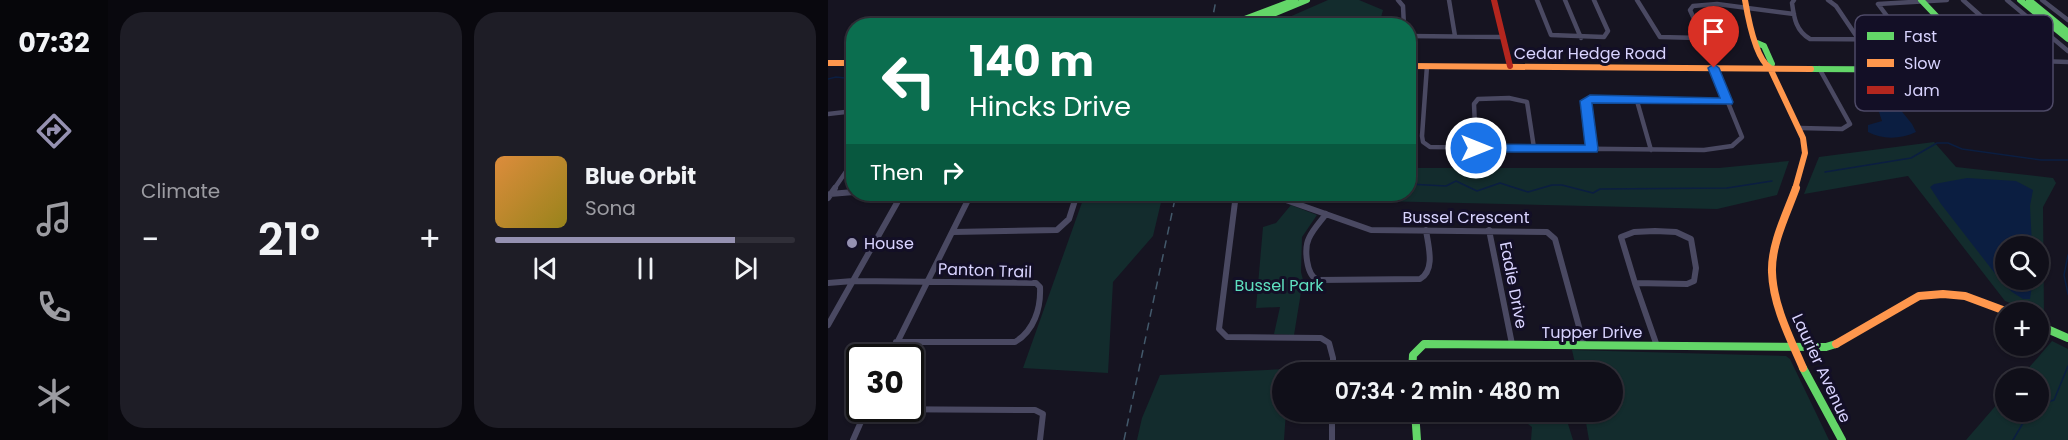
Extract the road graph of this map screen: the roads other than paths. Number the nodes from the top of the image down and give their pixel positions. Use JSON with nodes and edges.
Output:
{"nodes":[{"id":1,"x":1295,"y":0,"type":"edge"},
{"id":2,"x":1307,"y":0,"type":"edge"},
{"id":3,"x":1398,"y":0,"type":"edge"},
{"id":4,"x":1449,"y":0,"type":"edge"},
{"id":5,"x":1494,"y":0,"type":"edge"},
{"id":6,"x":1537,"y":0,"type":"edge"},
{"id":7,"x":1565,"y":0,"type":"edge"},
{"id":8,"x":1594,"y":0,"type":"edge"},
{"id":9,"x":1637,"y":0,"type":"edge"},
{"id":10,"x":1794,"y":0,"type":"edge"},
{"id":11,"x":1828,"y":0,"type":"edge"},
{"id":12,"x":1947,"y":0,"type":"edge"},
{"id":13,"x":1964,"y":0,"type":"edge"},
{"id":14,"x":2007,"y":0,"type":"edge"},
{"id":15,"x":2020,"y":0,"type":"edge"},
{"id":16,"x":2029,"y":0,"type":"edge"},
{"id":17,"x":2042,"y":0,"type":"edge"},
{"id":18,"x":1922,"y":1,"type":"edge"},
{"id":19,"x":1746,"y":4,"type":"edge"},
{"id":20,"x":1794,"y":14,"type":"junction"},
{"id":21,"x":1886,"y":15,"type":"edge"},
{"id":22,"x":1935,"y":15,"type":"edge"},
{"id":23,"x":1981,"y":15,"type":"edge"},
{"id":24,"x":2025,"y":15,"type":"edge"},
{"id":25,"x":2038,"y":15,"type":"edge"},
{"id":26,"x":2047,"y":15,"type":"edge"},
{"id":27,"x":1247,"y":18,"type":"edge"},
{"id":28,"x":1263,"y":18,"type":"edge"},
{"id":29,"x":1404,"y":18,"type":"edge"},
{"id":30,"x":2053,"y":20,"type":"edge"},
{"id":31,"x":2068,"y":21,"type":"edge"},
{"id":32,"x":2053,"y":27,"type":"edge"},
{"id":33,"x":2068,"y":32,"type":"edge"},
{"id":34,"x":1855,"y":34,"type":"edge"},
{"id":35,"x":1416,"y":36,"type":"edge"},
{"id":36,"x":1455,"y":36,"type":"junction"},
{"id":37,"x":1502,"y":37,"type":"junction"},
{"id":38,"x":1581,"y":38,"type":"junction"},
{"id":39,"x":2053,"y":38,"type":"edge"},
{"id":40,"x":2068,"y":39,"type":"edge"},
{"id":41,"x":1855,"y":40,"type":"edge"},
{"id":42,"x":2068,"y":51,"type":"edge"},
{"id":43,"x":828,"y":58,"type":"edge"},
{"id":44,"x":846,"y":58,"type":"edge"},
{"id":45,"x":828,"y":63,"type":"edge"},
{"id":46,"x":846,"y":63,"type":"edge"},
{"id":47,"x":1416,"y":66,"type":"edge"},
{"id":48,"x":1427,"y":66,"type":"junction"},
{"id":49,"x":1510,"y":66,"type":"junction"},
{"id":50,"x":1714,"y":68,"type":"junction"},
{"id":51,"x":1770,"y":68,"type":"junction"},
{"id":52,"x":1819,"y":68,"type":"junction"},
{"id":53,"x":1855,"y":68,"type":"edge"},
{"id":54,"x":1637,"y":101,"type":"junction"},
{"id":55,"x":1728,"y":102,"type":"junction"},
{"id":56,"x":846,"y":112,"type":"edge"},
{"id":57,"x":828,"y":114,"type":"edge"},
{"id":58,"x":1800,"y":128,"type":"junction"},
{"id":59,"x":1476,"y":148,"type":"junction"},
{"id":60,"x":1534,"y":148,"type":"junction"},
{"id":61,"x":1592,"y":149,"type":"junction"},
{"id":62,"x":1650,"y":150,"type":"junction"},
{"id":63,"x":846,"y":171,"type":"edge"},
{"id":64,"x":846,"y":193,"type":"edge"},
{"id":65,"x":829,"y":195,"type":"edge"},
{"id":66,"x":898,"y":201,"type":"edge"},
{"id":67,"x":968,"y":201,"type":"edge"},
{"id":68,"x":1075,"y":201,"type":"edge"},
{"id":69,"x":1235,"y":201,"type":"edge"},
{"id":70,"x":1289,"y":201,"type":"edge"},
{"id":71,"x":1326,"y":214,"type":"junction"},
{"id":72,"x":1426,"y":230,"type":"junction"},
{"id":73,"x":1490,"y":230,"type":"junction"},
{"id":74,"x":952,"y":232,"type":"junction"},
{"id":75,"x":853,"y":281,"type":"junction"},
{"id":76,"x":926,"y":282,"type":"junction"},
{"id":77,"x":828,"y":283,"type":"edge"},
{"id":78,"x":1635,"y":284,"type":"junction"},
{"id":79,"x":1995,"y":306,"type":"edge"},
{"id":80,"x":828,"y":325,"type":"edge"},
{"id":81,"x":2049,"y":330,"type":"edge"},
{"id":82,"x":2068,"y":338,"type":"edge"},
{"id":83,"x":896,"y":342,"type":"joint"},
{"id":84,"x":1512,"y":344,"type":"junction"},
{"id":85,"x":1584,"y":345,"type":"junction"},
{"id":86,"x":1657,"y":346,"type":"junction"},
{"id":87,"x":1794,"y":348,"type":"junction"},
{"id":88,"x":1333,"y":362,"type":"edge"},
{"id":89,"x":1412,"y":362,"type":"edge"},
{"id":90,"x":924,"y":409,"type":"edge"},
{"id":91,"x":861,"y":422,"type":"edge"},
{"id":92,"x":1332,"y":422,"type":"edge"},
{"id":93,"x":1416,"y":422,"type":"edge"},
{"id":94,"x":853,"y":440,"type":"edge"},
{"id":95,"x":1040,"y":440,"type":"edge"},
{"id":96,"x":1332,"y":440,"type":"edge"},
{"id":97,"x":1418,"y":440,"type":"edge"},
{"id":98,"x":1842,"y":440,"type":"edge"}],
"edges":[{"from":1,"to":27,"type":"street"},
{"from":2,"to":28,"type":"street"},
{"from":3,"to":29,"type":"street"},
{"from":4,"to":36,"type":"street"},
{"from":5,"to":37,"type":"street"},
{"from":6,"to":38,"type":"street"},
{"from":7,"to":38,"type":"street"},
{"from":8,"to":38,"type":"street"},
{"from":9,"to":19,"type":"street"},
{"from":10,"to":20,"type":"street"},
{"from":11,"to":34,"type":"street"},
{"from":12,"to":18,"type":"street"},
{"from":13,"to":23,"type":"street"},
{"from":14,"to":24,"type":"street"},
{"from":15,"to":25,"type":"street"},
{"from":16,"to":26,"type":"street"},
{"from":17,"to":31,"type":"street"},
{"from":18,"to":21,"type":"street"},
{"from":18,"to":22,"type":"street"},
{"from":19,"to":20,"type":"street"},
{"from":19,"to":51,"type":"street","name":"Laurier Avenue"},
{"from":20,"to":41,"type":"street"},
{"from":30,"to":33,"type":"street"},
{"from":32,"to":40,"type":"street"},
{"from":35,"to":36,"type":"street"},
{"from":36,"to":37,"type":"street"},
{"from":37,"to":49,"type":"street"},
{"from":39,"to":42,"type":"street"},
{"from":43,"to":44,"type":"street"},
{"from":45,"to":46,"type":"street"},
{"from":47,"to":48,"type":"street","name":"Cedar Hedge Road"},
{"from":48,"to":49,"type":"street","name":"Cedar Hedge Road"},
{"from":48,"to":59,"type":"street"},
{"from":49,"to":50,"type":"street","name":"Cedar Hedge Road"},
{"from":50,"to":51,"type":"street","name":"Cedar Hedge Road"},
{"from":50,"to":55,"type":"street"},
{"from":51,"to":52,"type":"street","name":"Cedar Hedge Road"},
{"from":51,"to":58,"type":"street","name":"Laurier Avenue"},
{"from":52,"to":53,"type":"street","name":"Cedar Hedge Road"},
{"from":52,"to":58,"type":"street"},
{"from":54,"to":55,"type":"street"},
{"from":54,"to":61,"type":"street"},
{"from":54,"to":62,"type":"street"},
{"from":55,"to":62,"type":"street"},
{"from":56,"to":57,"type":"street"},
{"from":58,"to":87,"type":"street","name":"Laurier Avenue"},
{"from":59,"to":60,"type":"street"},
{"from":59,"to":60,"type":"street"},
{"from":60,"to":61,"type":"street"},
{"from":61,"to":62,"type":"street"},
{"from":63,"to":65,"type":"street"},
{"from":64,"to":65,"type":"street"},
{"from":66,"to":75,"type":"street"},
{"from":67,"to":74,"type":"street"},
{"from":68,"to":74,"type":"street"},
{"from":69,"to":88,"type":"street"},
{"from":70,"to":71,"type":"street","name":"Bussel Crescent"},
{"from":71,"to":72,"type":"street","name":"Bussel Crescent"},
{"from":71,"to":72,"type":"street"},
{"from":72,"to":73,"type":"street","name":"Bussel Crescent"},
{"from":73,"to":84,"type":"street","name":"Eadie Drive"},
{"from":73,"to":85,"type":"street","name":"Bussel Crescent"},
{"from":74,"to":76,"type":"street"},
{"from":75,"to":76,"type":"street","name":"Panton Trail"},
{"from":75,"to":77,"type":"street","name":"Panton Trail"},
{"from":75,"to":80,"type":"street"},
{"from":76,"to":83,"type":"street"},
{"from":76,"to":83,"type":"street","name":"Panton Trail"},
{"from":78,"to":78,"type":"street"},
{"from":78,"to":86,"type":"street"},
{"from":79,"to":87,"type":"street","name":"Tupper Drive"},
{"from":81,"to":82,"type":"street"},
{"from":84,"to":85,"type":"street","name":"Tupper Drive"},
{"from":84,"to":89,"type":"street","name":"Tupper Drive"},
{"from":85,"to":86,"type":"street","name":"Tupper Drive"},
{"from":86,"to":87,"type":"street","name":"Tupper Drive"},
{"from":87,"to":98,"type":"street","name":"Laurier Avenue"},
{"from":90,"to":95,"type":"street"},
{"from":91,"to":94,"type":"street"},
{"from":92,"to":96,"type":"street"},
{"from":93,"to":97,"type":"street"}]}
